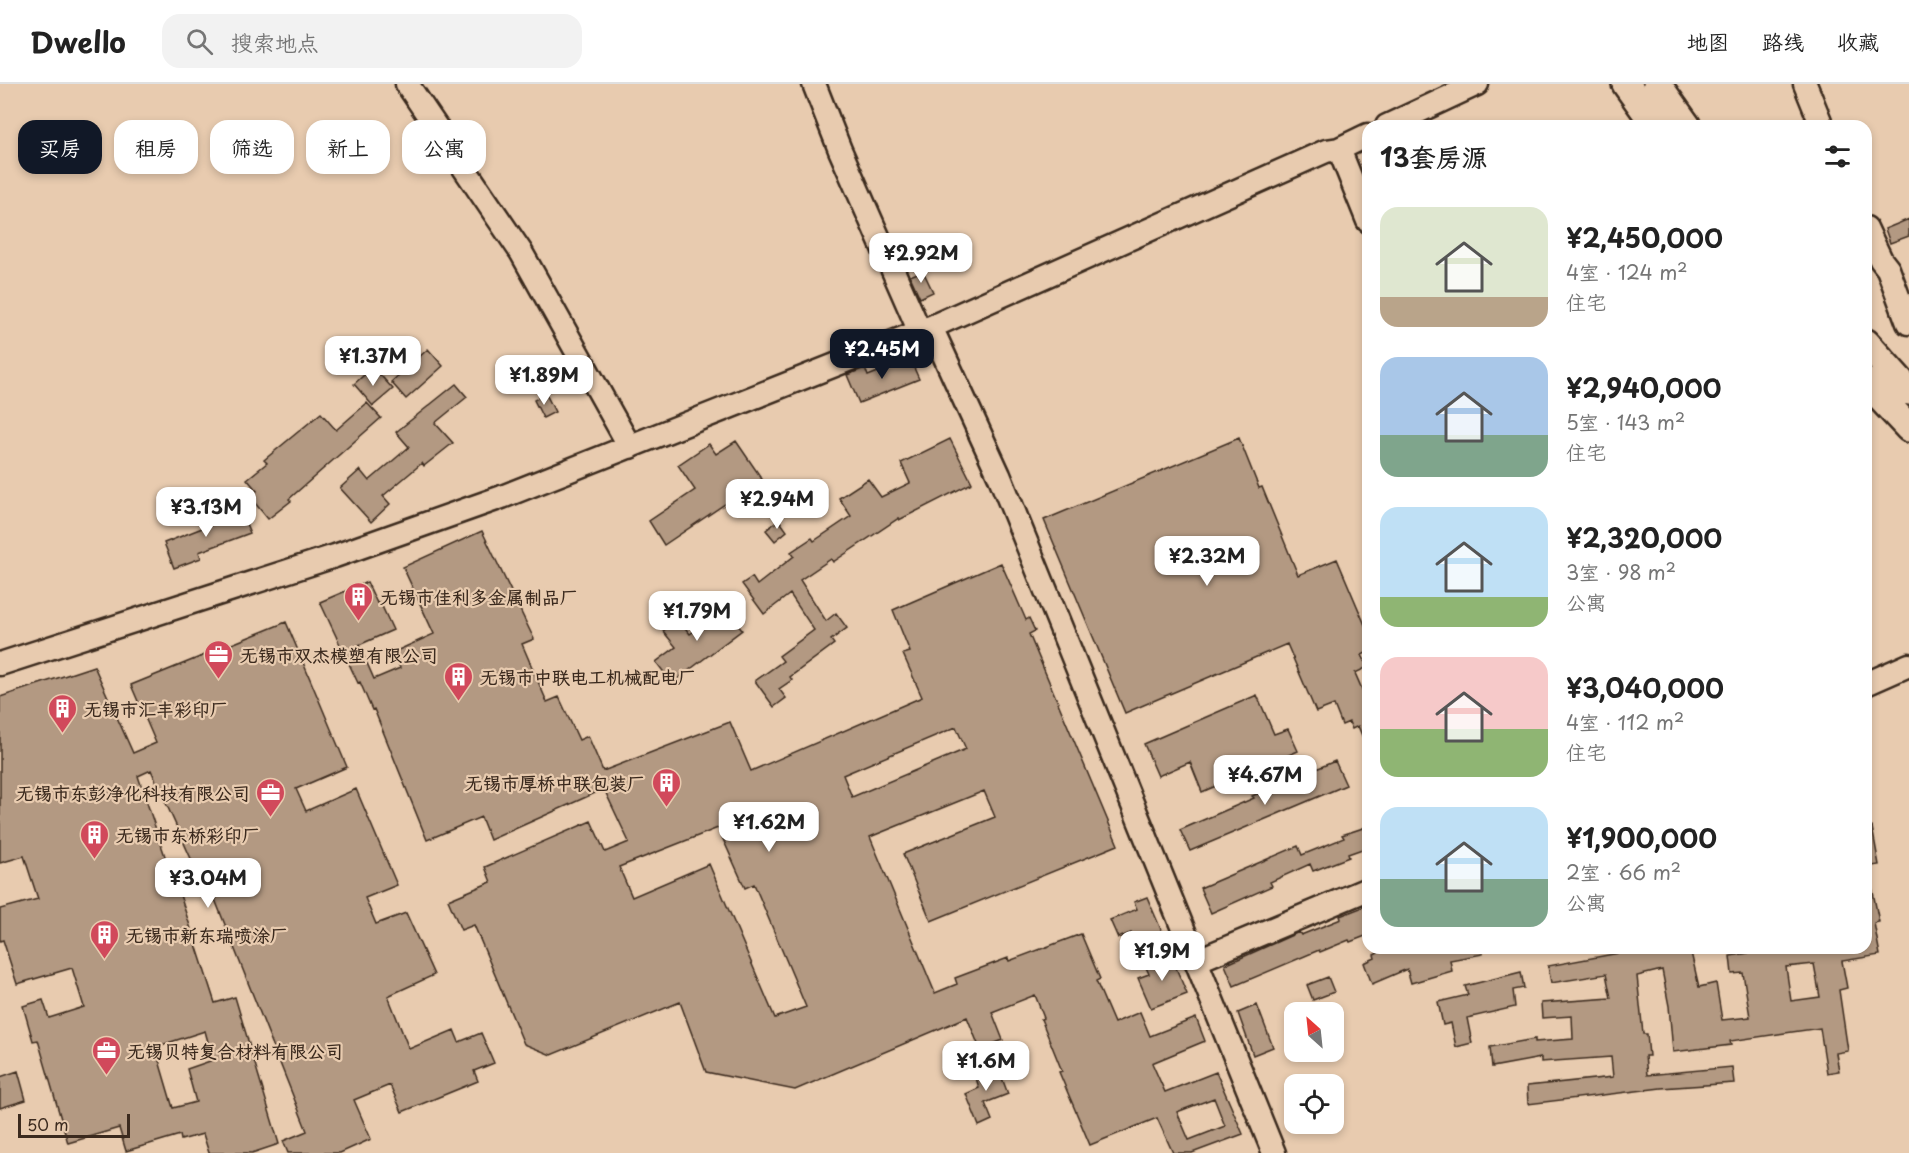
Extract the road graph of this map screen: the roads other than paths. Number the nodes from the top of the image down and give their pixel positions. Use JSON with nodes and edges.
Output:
{"nodes":[{"id":1,"x":407,"y":84,"type":"edge"},
{"id":2,"x":814,"y":84,"type":"edge"},
{"id":3,"x":1477,"y":84,"type":"edge"},
{"id":4,"x":1626,"y":84,"type":"edge"},
{"id":5,"x":1656,"y":84,"type":"edge"},
{"id":6,"x":1805,"y":84,"type":"edge"},
{"id":7,"x":1400,"y":120,"type":"edge"},
{"id":8,"x":1652,"y":120,"type":"edge"},
{"id":9,"x":1683,"y":120,"type":"edge"},
{"id":10,"x":1820,"y":120,"type":"edge"},
{"id":11,"x":1362,"y":138,"type":"edge"},
{"id":12,"x":1339,"y":148,"type":"junction"},
{"id":13,"x":1362,"y":206,"type":"edge"},
{"id":14,"x":1872,"y":241,"type":"edge"},
{"id":15,"x":1908,"y":323,"type":"edge"},
{"id":16,"x":926,"y":330,"type":"junction"},
{"id":17,"x":1872,"y":350,"type":"edge"},
{"id":18,"x":1872,"y":388,"type":"edge"},
{"id":19,"x":1909,"y":391,"type":"edge"},
{"id":20,"x":1909,"y":428,"type":"edge"},
{"id":21,"x":630,"y":447,"type":"junction"},
{"id":22,"x":0,"y":664,"type":"edge"},
{"id":23,"x":1909,"y":665,"type":"edge"},
{"id":24,"x":1872,"y":681,"type":"edge"},
{"id":25,"x":1362,"y":892,"type":"edge"},
{"id":26,"x":1196,"y":961,"type":"junction"},
{"id":27,"x":1274,"y":1153,"type":"edge"}],
"edges":[{"from":1,"to":21,"type":"street"},
{"from":2,"to":16,"type":"street"},
{"from":3,"to":7,"type":"street"},
{"from":4,"to":8,"type":"main road"},
{"from":5,"to":9,"type":"main road"},
{"from":6,"to":10,"type":"street"},
{"from":11,"to":12,"type":"street"},
{"from":12,"to":13,"type":"street"},
{"from":12,"to":16,"type":"street"},
{"from":14,"to":15,"type":"street"},
{"from":16,"to":21,"type":"street"},
{"from":16,"to":26,"type":"street"},
{"from":17,"to":19,"type":"main road"},
{"from":18,"to":20,"type":"main road"},
{"from":21,"to":22,"type":"street"},
{"from":23,"to":24,"type":"street"},
{"from":25,"to":26,"type":"street"},
{"from":26,"to":27,"type":"street"}]}
